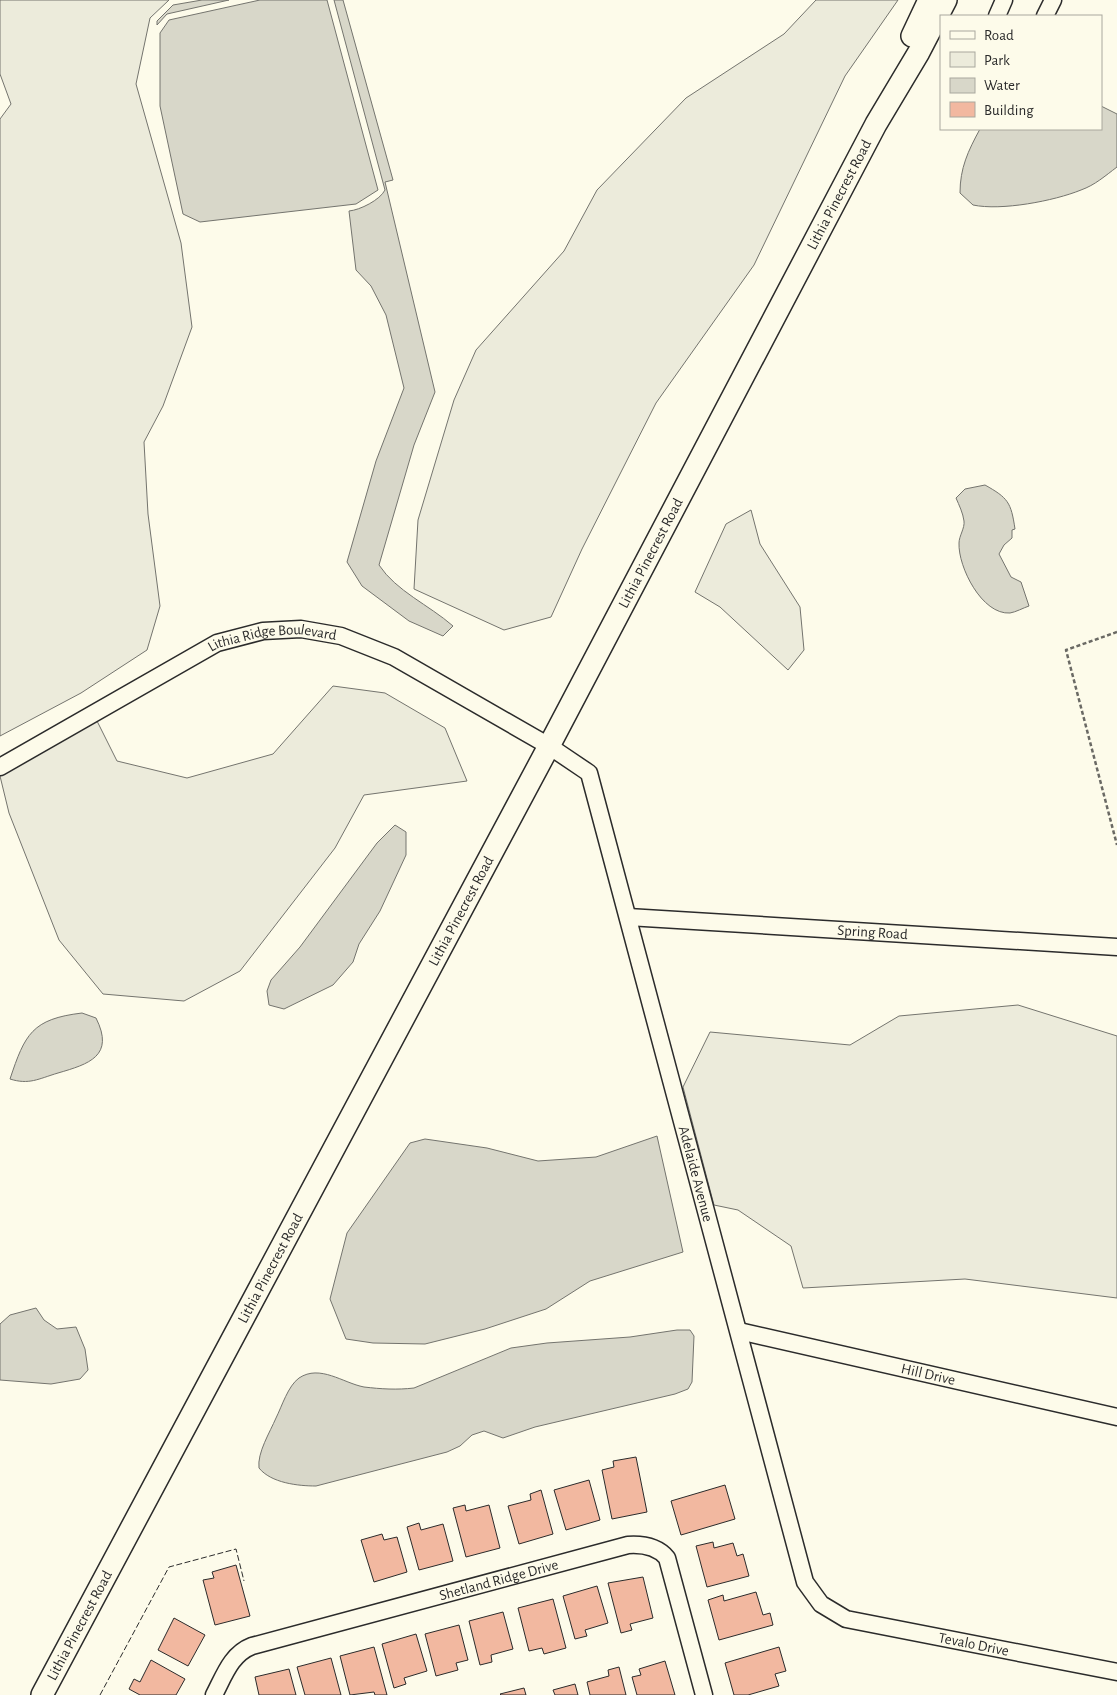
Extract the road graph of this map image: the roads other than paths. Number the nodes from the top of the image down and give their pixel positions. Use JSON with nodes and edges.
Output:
{"nodes":[{"id":1,"x":929,"y":0,"type":"edge"},
{"id":2,"x":946,"y":0,"type":"edge"},
{"id":3,"x":1004,"y":0,"type":"edge"},
{"id":4,"x":1053,"y":0,"type":"edge"},
{"id":5,"x":997,"y":15,"type":"edge"},
{"id":6,"x":1046,"y":15,"type":"edge"},
{"id":7,"x":876,"y":124,"type":"junction"},
{"id":8,"x":549,"y":746,"type":"junction"},
{"id":9,"x":0,"y":767,"type":"edge"},
{"id":10,"x":628,"y":917,"type":"junction"},
{"id":11,"x":1117,"y":947,"type":"edge"},
{"id":12,"x":739,"y":1331,"type":"junction"},
{"id":13,"x":1117,"y":1417,"type":"edge"},
{"id":14,"x":832,"y":1612,"type":"joint"},
{"id":15,"x":1117,"y":1672,"type":"edge"},
{"id":16,"x":42,"y":1695,"type":"edge"},
{"id":17,"x":214,"y":1695,"type":"edge"},
{"id":18,"x":704,"y":1695,"type":"edge"}],
"edges":[{"from":1,"to":7,"type":"main road","name":"Lithia Pinecrest Road"},
{"from":2,"to":7,"type":"main road","name":"Lithia Pinecrest Road"},
{"from":3,"to":5,"type":"street"},
{"from":4,"to":6,"type":"street"},
{"from":7,"to":8,"type":"main road","name":"Lithia Pinecrest Road"},
{"from":8,"to":9,"type":"street","name":"Lithia Ridge Boulevard"},
{"from":8,"to":10,"type":"street","name":"Adelaide Avenue"},
{"from":8,"to":16,"type":"main road","name":"Lithia Pinecrest Road"},
{"from":10,"to":11,"type":"street","name":"Spring Road"},
{"from":10,"to":12,"type":"street","name":"Adelaide Avenue"},
{"from":12,"to":13,"type":"street","name":"Hill Drive"},
{"from":12,"to":14,"type":"street","name":"Adelaide Avenue"},
{"from":14,"to":15,"type":"street","name":"Tevalo Drive"},
{"from":17,"to":18,"type":"street","name":"Shetland Ridge Drive"}]}
